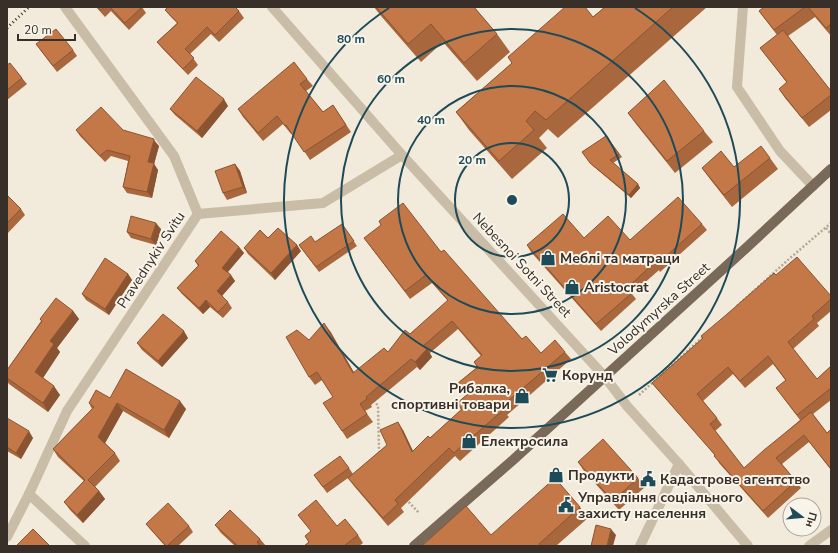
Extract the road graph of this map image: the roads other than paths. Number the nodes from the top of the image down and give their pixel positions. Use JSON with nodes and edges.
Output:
{"nodes":[{"id":1,"x":65,"y":7,"type":"edge"},
{"id":2,"x":272,"y":7,"type":"edge"},
{"id":3,"x":743,"y":7,"type":"edge"},
{"id":4,"x":402,"y":155,"type":"junction"},
{"id":5,"x":831,"y":169,"type":"edge"},
{"id":6,"x":813,"y":186,"type":"junction"},
{"id":7,"x":198,"y":214,"type":"junction"},
{"id":8,"x":605,"y":377,"type":"junction"},
{"id":9,"x":679,"y":464,"type":"junction"},
{"id":10,"x":29,"y":494,"type":"junction"},
{"id":11,"x":831,"y":530,"type":"edge"},
{"id":12,"x":7,"y":537,"type":"edge"},
{"id":13,"x":85,"y":546,"type":"edge"},
{"id":14,"x":414,"y":546,"type":"edge"},
{"id":15,"x":640,"y":546,"type":"edge"},
{"id":16,"x":748,"y":546,"type":"edge"},
{"id":17,"x":809,"y":546,"type":"edge"}],
"edges":[{"from":1,"to":7,"type":"street","name":"Pravednykiv Svitu"},
{"from":2,"to":4,"type":"street","name":"Nebesnoi Sotni Street"},
{"from":3,"to":6,"type":"street"},
{"from":4,"to":7,"type":"street"},
{"from":4,"to":8,"type":"street","name":"Nebesnoi Sotni Street"},
{"from":5,"to":6,"type":"main road","name":"Volodymyrska Street"},
{"from":6,"to":8,"type":"main road","name":"Volodymyrska Street"},
{"from":7,"to":10,"type":"street","name":"Pravednykiv Svitu"},
{"from":8,"to":9,"type":"street","name":"Nebesnoi Sotni Street"},
{"from":8,"to":14,"type":"main road","name":"Volodymyrska Street"},
{"from":9,"to":15,"type":"street"},
{"from":9,"to":16,"type":"street","name":"Nebesnoi Sotni Street"},
{"from":10,"to":12,"type":"street","name":"Pravednykiv Svitu"},
{"from":10,"to":13,"type":"street"},
{"from":11,"to":17,"type":"street"}]}
